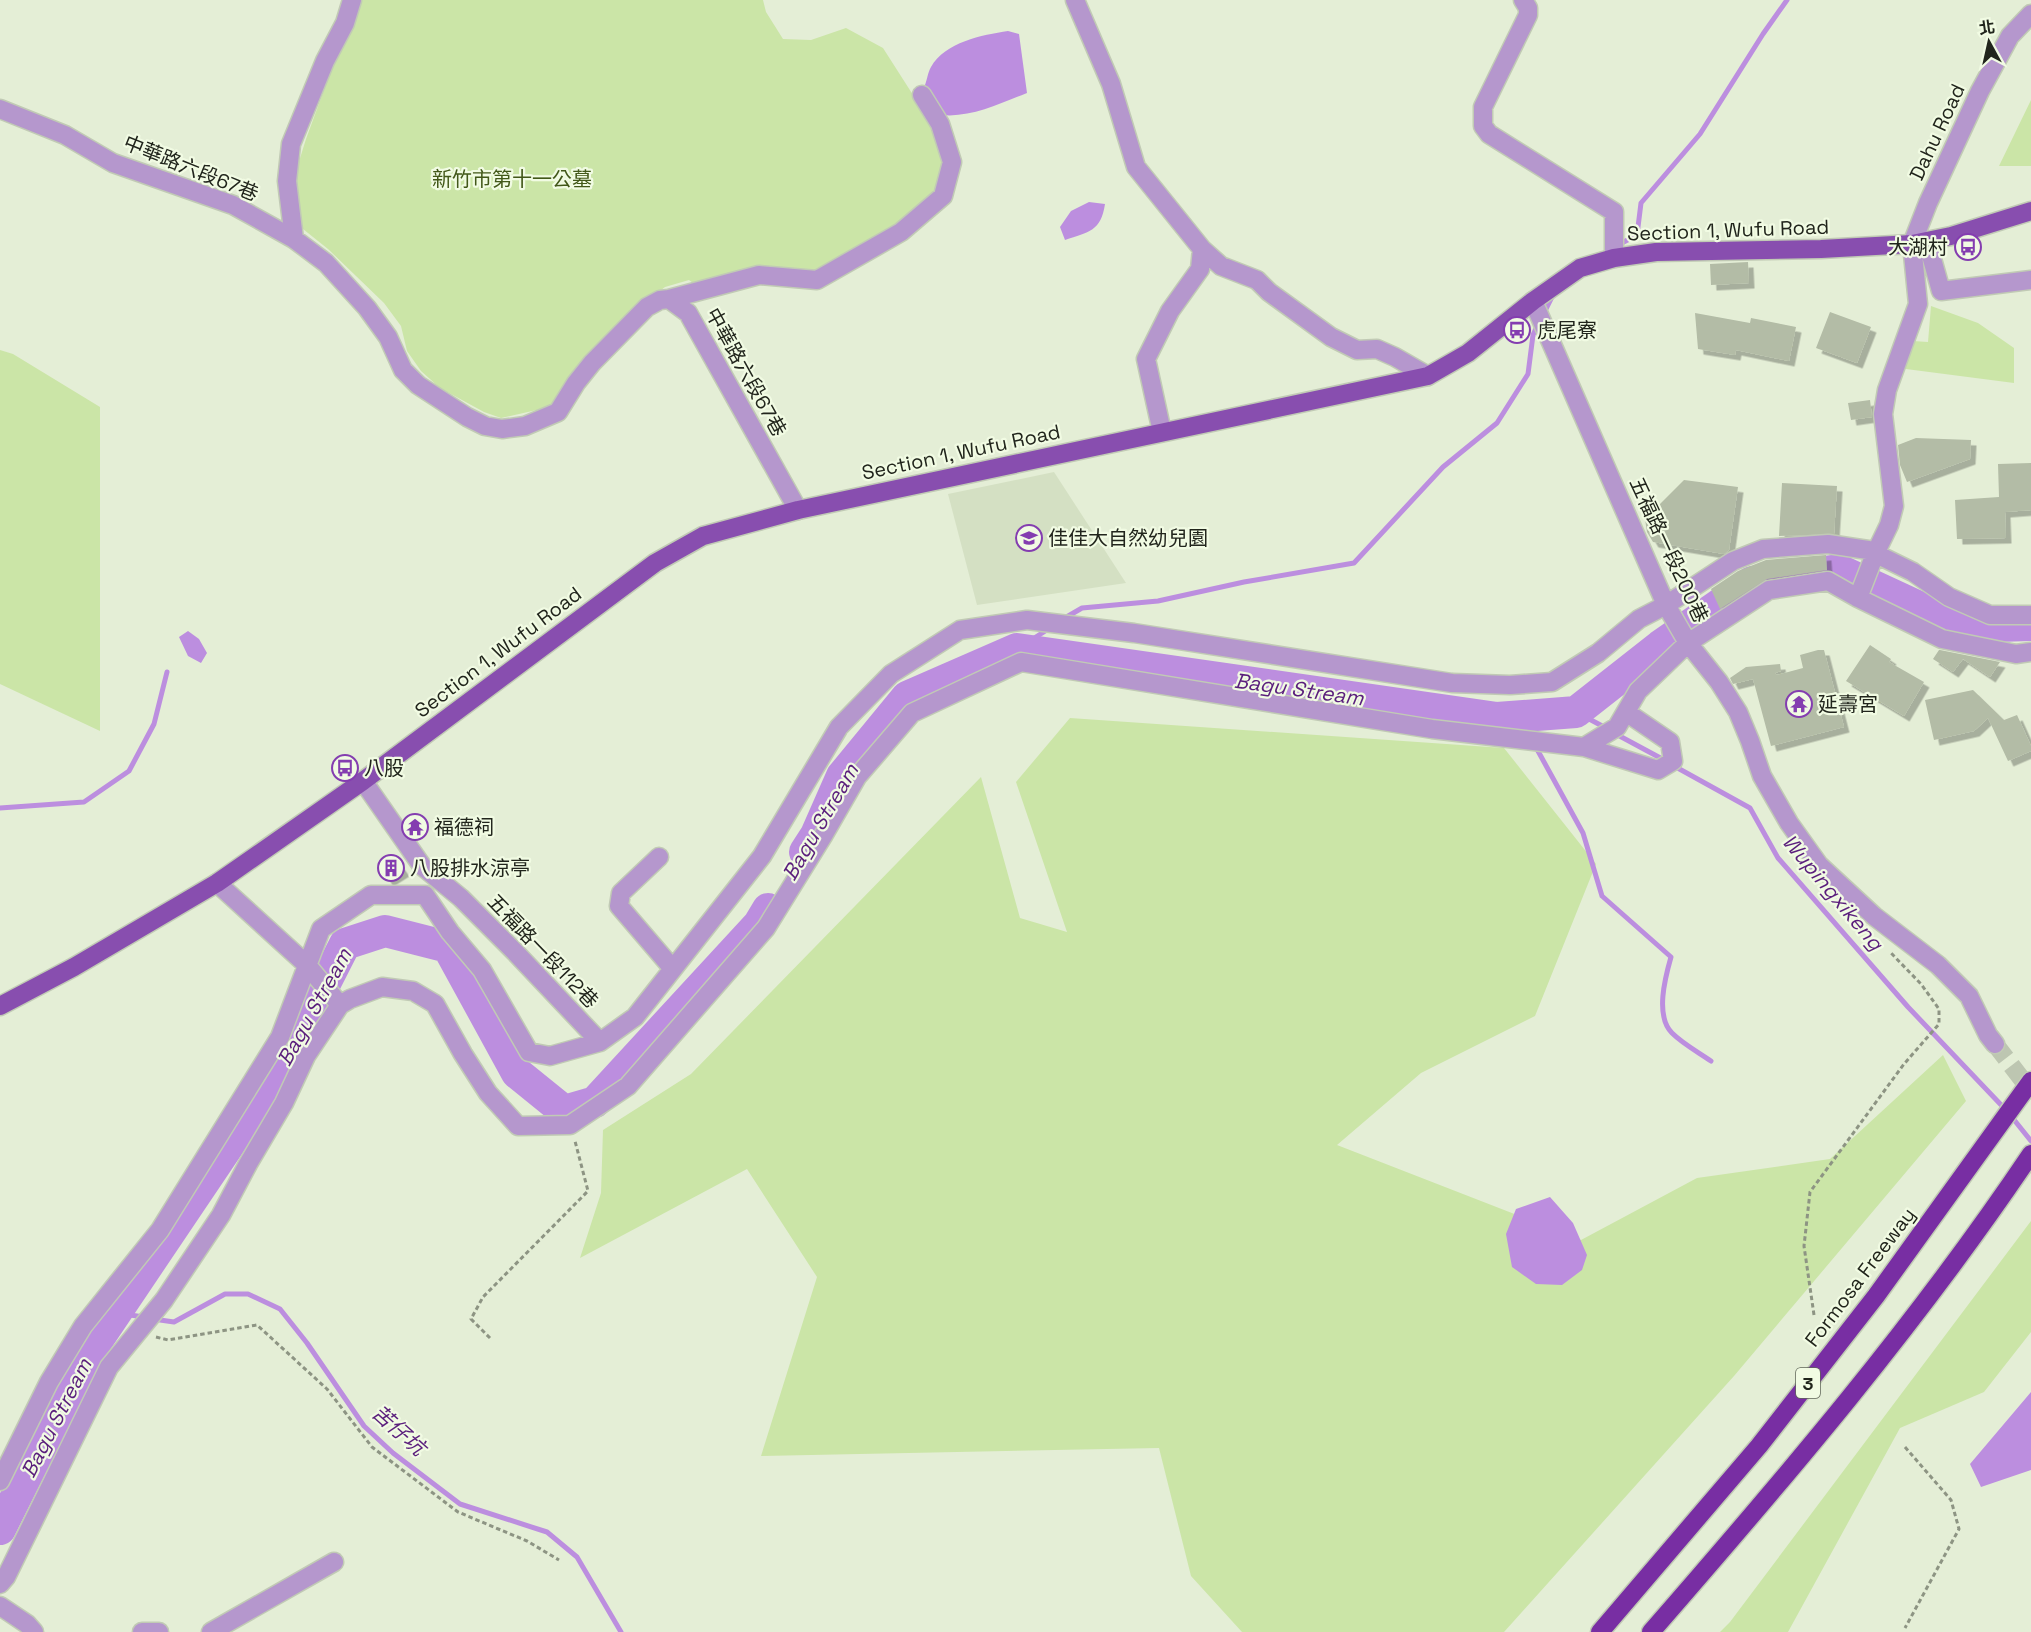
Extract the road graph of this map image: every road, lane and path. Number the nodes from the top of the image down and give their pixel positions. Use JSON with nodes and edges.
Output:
{"nodes":[{"id":1,"x":352,"y":0,"type":"edge"},
{"id":2,"x":1075,"y":0,"type":"edge"},
{"id":3,"x":1523,"y":0,"type":"edge"},
{"id":4,"x":2031,"y":14,"type":"edge"},
{"id":5,"x":922,"y":95,"type":"dead end"},
{"id":6,"x":0,"y":109,"type":"edge"},
{"id":7,"x":2031,"y":211,"type":"edge"},
{"id":8,"x":294,"y":239,"type":"junction"},
{"id":9,"x":1920,"y":243,"type":"junction"},
{"id":10,"x":1202,"y":249,"type":"junction"},
{"id":11,"x":1614,"y":258,"type":"junction"},
{"id":12,"x":2031,"y":280,"type":"edge"},
{"id":13,"x":669,"y":298,"type":"junction"},
{"id":14,"x":1533,"y":301,"type":"junction"},
{"id":15,"x":1428,"y":376,"type":"junction"},
{"id":16,"x":1162,"y":432,"type":"junction"},
{"id":17,"x":798,"y":510,"type":"junction"},
{"id":18,"x":1875,"y":554,"type":"junction"},
{"id":19,"x":1858,"y":598,"type":"junction"},
{"id":20,"x":1666,"y":605,"type":"junction"},
{"id":21,"x":2031,"y":615,"type":"edge"},
{"id":22,"x":1688,"y":643,"type":"junction"},
{"id":23,"x":2031,"y":652,"type":"edge"},
{"id":24,"x":1626,"y":712,"type":"junction"},
{"id":25,"x":1584,"y":747,"type":"junction"},
{"id":26,"x":363,"y":781,"type":"junction"},
{"id":27,"x":659,"y":857,"type":"dead end"},
{"id":28,"x":422,"y":866,"type":"junction"},
{"id":29,"x":217,"y":883,"type":"junction"},
{"id":30,"x":407,"y":895,"type":"junction"},
{"id":31,"x":1887,"y":950,"type":"dead end"},
{"id":32,"x":306,"y":965,"type":"junction"},
{"id":33,"x":673,"y":969,"type":"junction"},
{"id":34,"x":340,"y":1005,"type":"junction"},
{"id":35,"x":0,"y":1006,"type":"edge"},
{"id":36,"x":600,"y":1042,"type":"junction"},
{"id":37,"x":1995,"y":1044,"type":"tunnel mouth"},
{"id":38,"x":2031,"y":1081,"type":"edge"},
{"id":39,"x":570,"y":1125,"type":"junction"},
{"id":40,"x":2030,"y":1156,"type":"edge"},
{"id":41,"x":1814,"y":1315,"type":"dead end"},
{"id":42,"x":139,"y":1330,"type":"junction"},
{"id":43,"x":490,"y":1338,"type":"dead end"},
{"id":44,"x":1905,"y":1446,"type":"dead end"},
{"id":45,"x":0,"y":1481,"type":"edge"},
{"id":46,"x":559,"y":1560,"type":"dead end"},
{"id":47,"x":334,"y":1562,"type":"dead end"},
{"id":48,"x":0,"y":1584,"type":"edge"},
{"id":49,"x":0,"y":1606,"type":"edge"},
{"id":50,"x":1905,"y":1628,"type":"dead end"},
{"id":51,"x":34,"y":1632,"type":"edge"},
{"id":52,"x":142,"y":1632,"type":"edge"},
{"id":53,"x":159,"y":1632,"type":"edge"},
{"id":54,"x":211,"y":1632,"type":"edge"},
{"id":55,"x":1600,"y":1632,"type":"edge"},
{"id":56,"x":1651,"y":1632,"type":"edge"}],
"edges":[{"from":1,"to":8,"type":"street"},
{"from":2,"to":10,"type":"street"},
{"from":3,"to":11,"type":"street"},
{"from":4,"to":9,"type":"street","name":"Dahu Road"},
{"from":5,"to":13,"type":"street"},
{"from":6,"to":8,"type":"street","name":"中華路六段67巷"},
{"from":7,"to":9,"type":"main road","name":"Section 1, Wufu Road"},
{"from":8,"to":13,"type":"street","name":"中華路六段67巷"},
{"from":9,"to":11,"type":"main road","name":"Section 1, Wufu Road"},
{"from":9,"to":12,"type":"street"},
{"from":9,"to":18,"type":"street"},
{"from":10,"to":15,"type":"street"},
{"from":10,"to":16,"type":"street"},
{"from":11,"to":14,"type":"main road","name":"Section 1, Wufu Road"},
{"from":13,"to":17,"type":"street","name":"中華路六段67巷"},
{"from":14,"to":15,"type":"main road","name":"Section 1, Wufu Road"},
{"from":14,"to":20,"type":"street","name":"五福路一段200巷"},
{"from":15,"to":16,"type":"main road","name":"Section 1, Wufu Road"},
{"from":16,"to":17,"type":"main road","name":"Section 1, Wufu Road"},
{"from":17,"to":26,"type":"main road","name":"Section 1, Wufu Road"},
{"from":18,"to":19,"type":"street"},
{"from":18,"to":20,"type":"street"},
{"from":18,"to":21,"type":"street"},
{"from":19,"to":22,"type":"street"},
{"from":19,"to":23,"type":"street"},
{"from":20,"to":22,"type":"street","name":"五福路一段200巷"},
{"from":20,"to":33,"type":"street"},
{"from":22,"to":24,"type":"street"},
{"from":22,"to":37,"type":"street","name":"五福路一段200巷"},
{"from":24,"to":25,"type":"street"},
{"from":24,"to":25,"type":"street"},
{"from":25,"to":39,"type":"street"},
{"from":26,"to":28,"type":"street","name":"五福路一段112巷"},
{"from":26,"to":29,"type":"main road","name":"Section 1, Wufu Road"},
{"from":27,"to":33,"type":"street"},
{"from":28,"to":30,"type":"street"},
{"from":28,"to":36,"type":"street","name":"五福路一段112巷"},
{"from":29,"to":32,"type":"street"},
{"from":29,"to":35,"type":"main road","name":"Section 1, Wufu Road"},
{"from":30,"to":32,"type":"street"},
{"from":30,"to":36,"type":"street"},
{"from":31,"to":41,"type":"path"},
{"from":32,"to":34,"type":"street"},
{"from":32,"to":45,"type":"street"},
{"from":33,"to":36,"type":"street"},
{"from":34,"to":39,"type":"street"},
{"from":34,"to":42,"type":"street"},
{"from":38,"to":55,"type":"highway","name":"Formosa Freeway","number":"3"},
{"from":39,"to":43,"type":"path"},
{"from":40,"to":56,"type":"highway","number":"3"},
{"from":42,"to":46,"type":"path"},
{"from":42,"to":48,"type":"street"},
{"from":44,"to":50,"type":"path"},
{"from":47,"to":54,"type":"street"},
{"from":49,"to":51,"type":"street"},
{"from":52,"to":53,"type":"street"}]}
